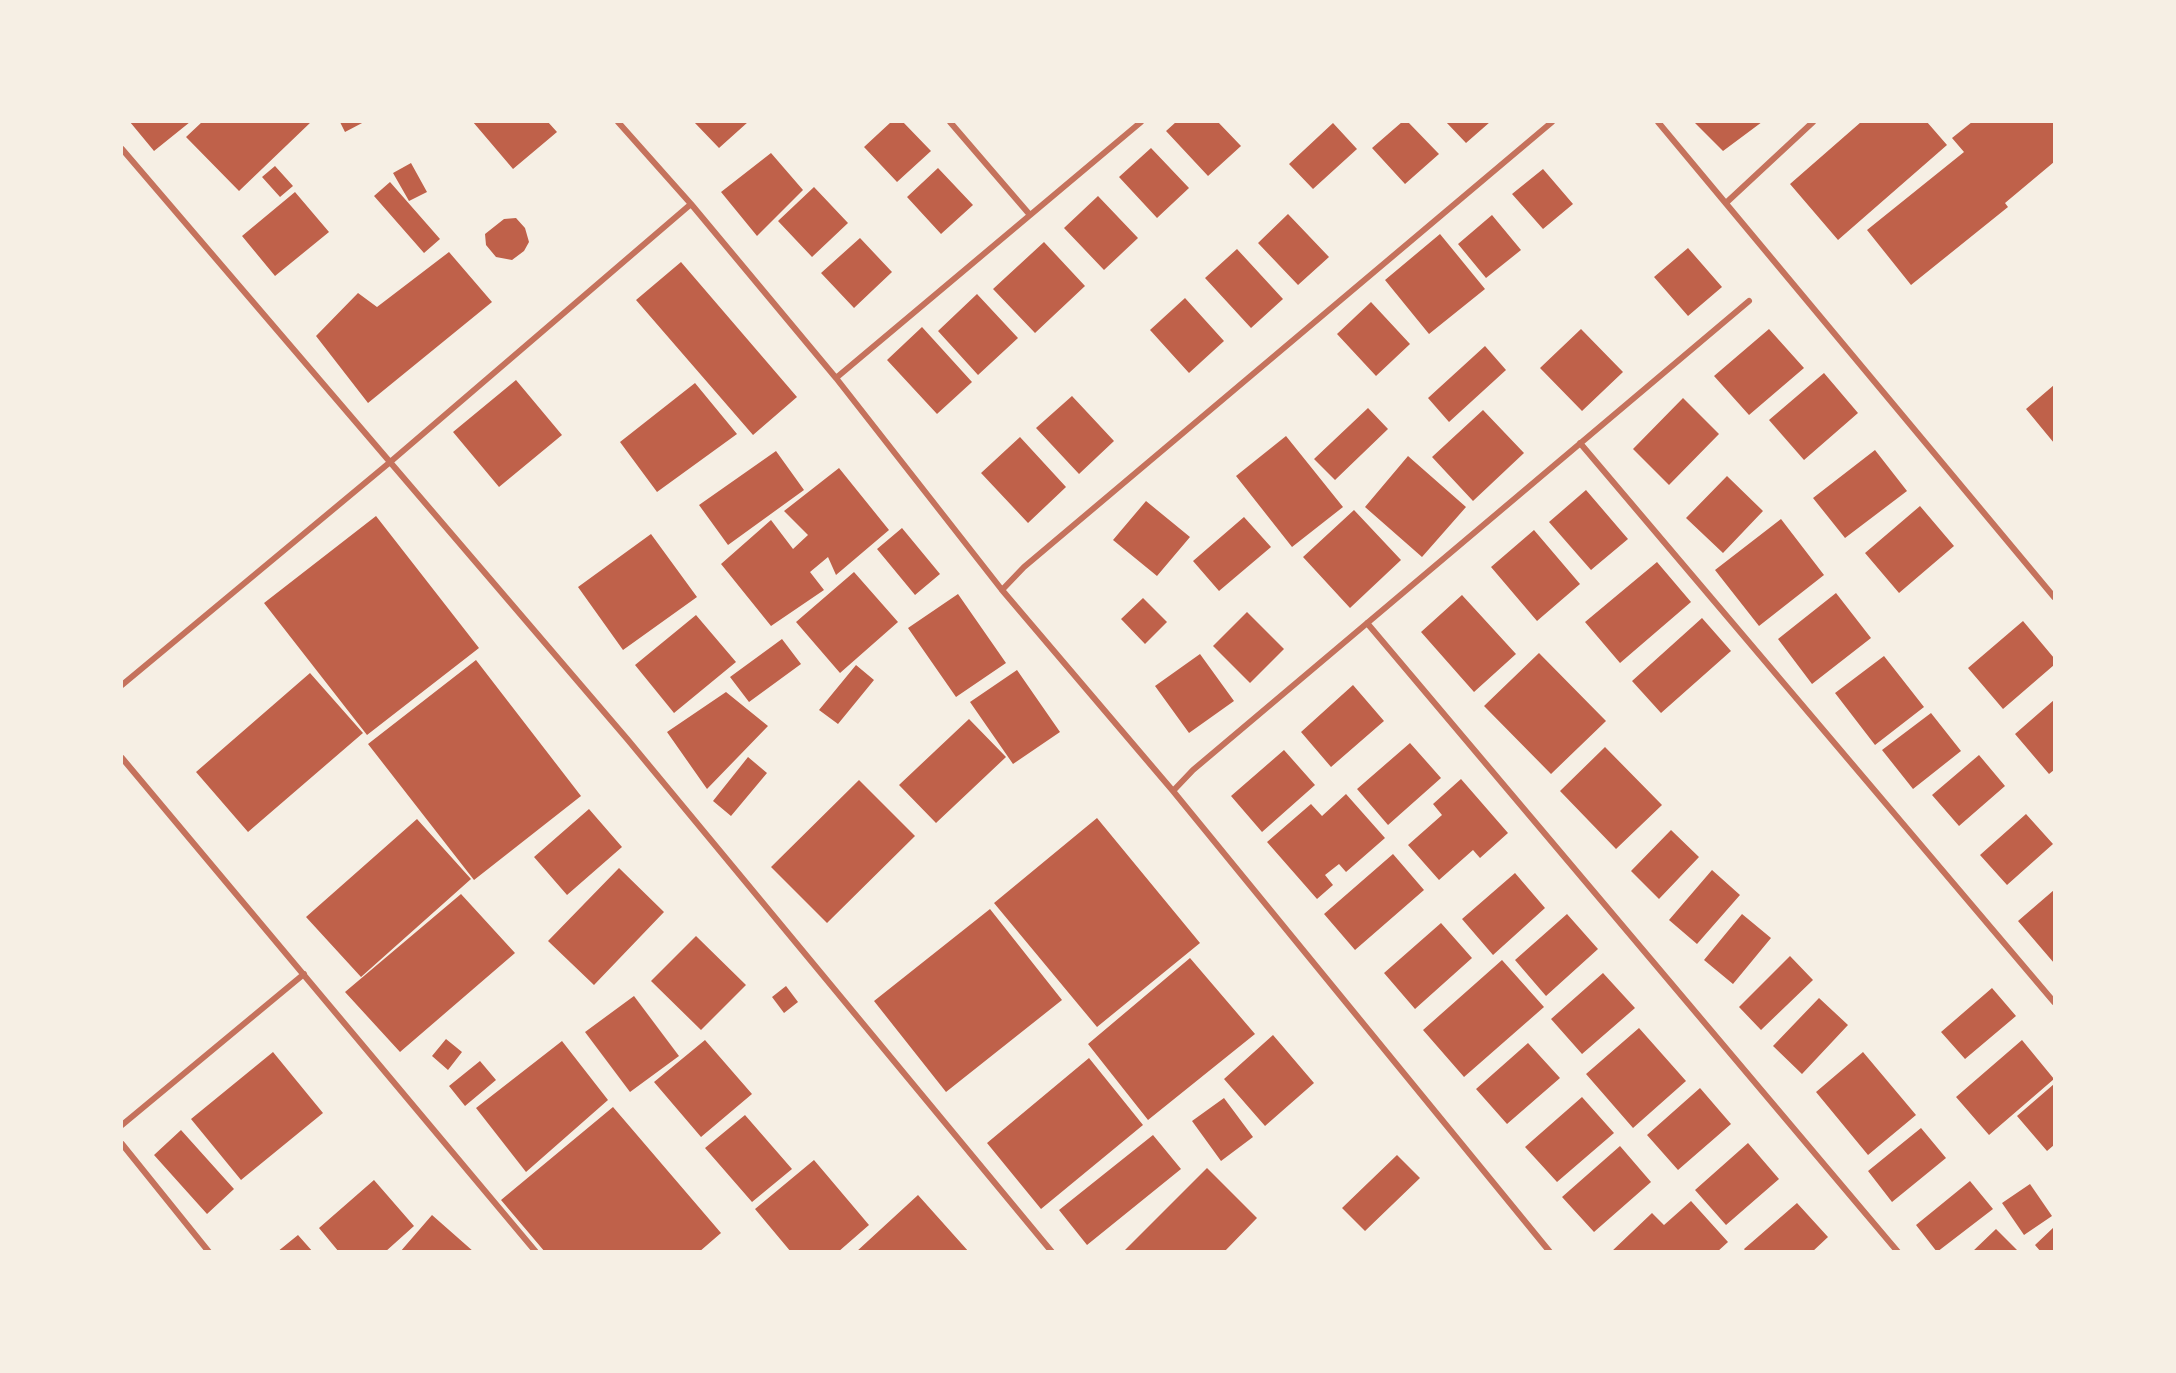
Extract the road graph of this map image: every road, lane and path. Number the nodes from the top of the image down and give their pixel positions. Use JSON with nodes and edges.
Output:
{"nodes":[{"id":1,"x":618,"y":122,"type":"edge"},
{"id":2,"x":950,"y":122,"type":"edge"},
{"id":3,"x":1141,"y":122,"type":"edge"},
{"id":4,"x":1552,"y":122,"type":"edge"},
{"id":5,"x":1658,"y":122,"type":"edge"},
{"id":6,"x":1813,"y":122,"type":"edge"},
{"id":7,"x":122,"y":149,"type":"edge"},
{"id":8,"x":1727,"y":202,"type":"junction"},
{"id":9,"x":691,"y":204,"type":"junction"},
{"id":10,"x":1030,"y":215,"type":"junction"},
{"id":11,"x":1749,"y":302,"type":"dead end"},
{"id":12,"x":836,"y":378,"type":"junction"},
{"id":13,"x":1580,"y":443,"type":"junction"},
{"id":14,"x":388,"y":463,"type":"junction"},
{"id":15,"x":1002,"y":590,"type":"junction"},
{"id":16,"x":2055,"y":597,"type":"edge"},
{"id":17,"x":1367,"y":623,"type":"junction"},
{"id":18,"x":122,"y":685,"type":"edge"},
{"id":19,"x":122,"y":758,"type":"edge"},
{"id":20,"x":1173,"y":791,"type":"junction"},
{"id":21,"x":304,"y":974,"type":"junction"},
{"id":22,"x":2055,"y":1002,"type":"edge"},
{"id":23,"x":122,"y":1125,"type":"edge"},
{"id":24,"x":122,"y":1144,"type":"edge"},
{"id":25,"x":209,"y":1251,"type":"edge"},
{"id":26,"x":536,"y":1251,"type":"edge"},
{"id":27,"x":1052,"y":1251,"type":"edge"},
{"id":28,"x":1550,"y":1251,"type":"edge"},
{"id":29,"x":1898,"y":1251,"type":"edge"}],
"edges":[{"from":1,"to":9,"type":"street"},
{"from":2,"to":10,"type":"street"},
{"from":3,"to":10,"type":"street"},
{"from":4,"to":15,"type":"street"},
{"from":5,"to":8,"type":"street"},
{"from":6,"to":8,"type":"street"},
{"from":7,"to":14,"type":"street"},
{"from":8,"to":16,"type":"street"},
{"from":9,"to":12,"type":"street"},
{"from":9,"to":14,"type":"street"},
{"from":10,"to":12,"type":"street"},
{"from":11,"to":13,"type":"street"},
{"from":12,"to":15,"type":"street"},
{"from":13,"to":17,"type":"street"},
{"from":13,"to":22,"type":"street"},
{"from":14,"to":18,"type":"street"},
{"from":14,"to":27,"type":"street"},
{"from":15,"to":20,"type":"street"},
{"from":17,"to":20,"type":"street"},
{"from":17,"to":29,"type":"street"},
{"from":19,"to":21,"type":"street"},
{"from":20,"to":28,"type":"street"},
{"from":21,"to":23,"type":"street"},
{"from":21,"to":26,"type":"street"},
{"from":24,"to":25,"type":"street"}]}
